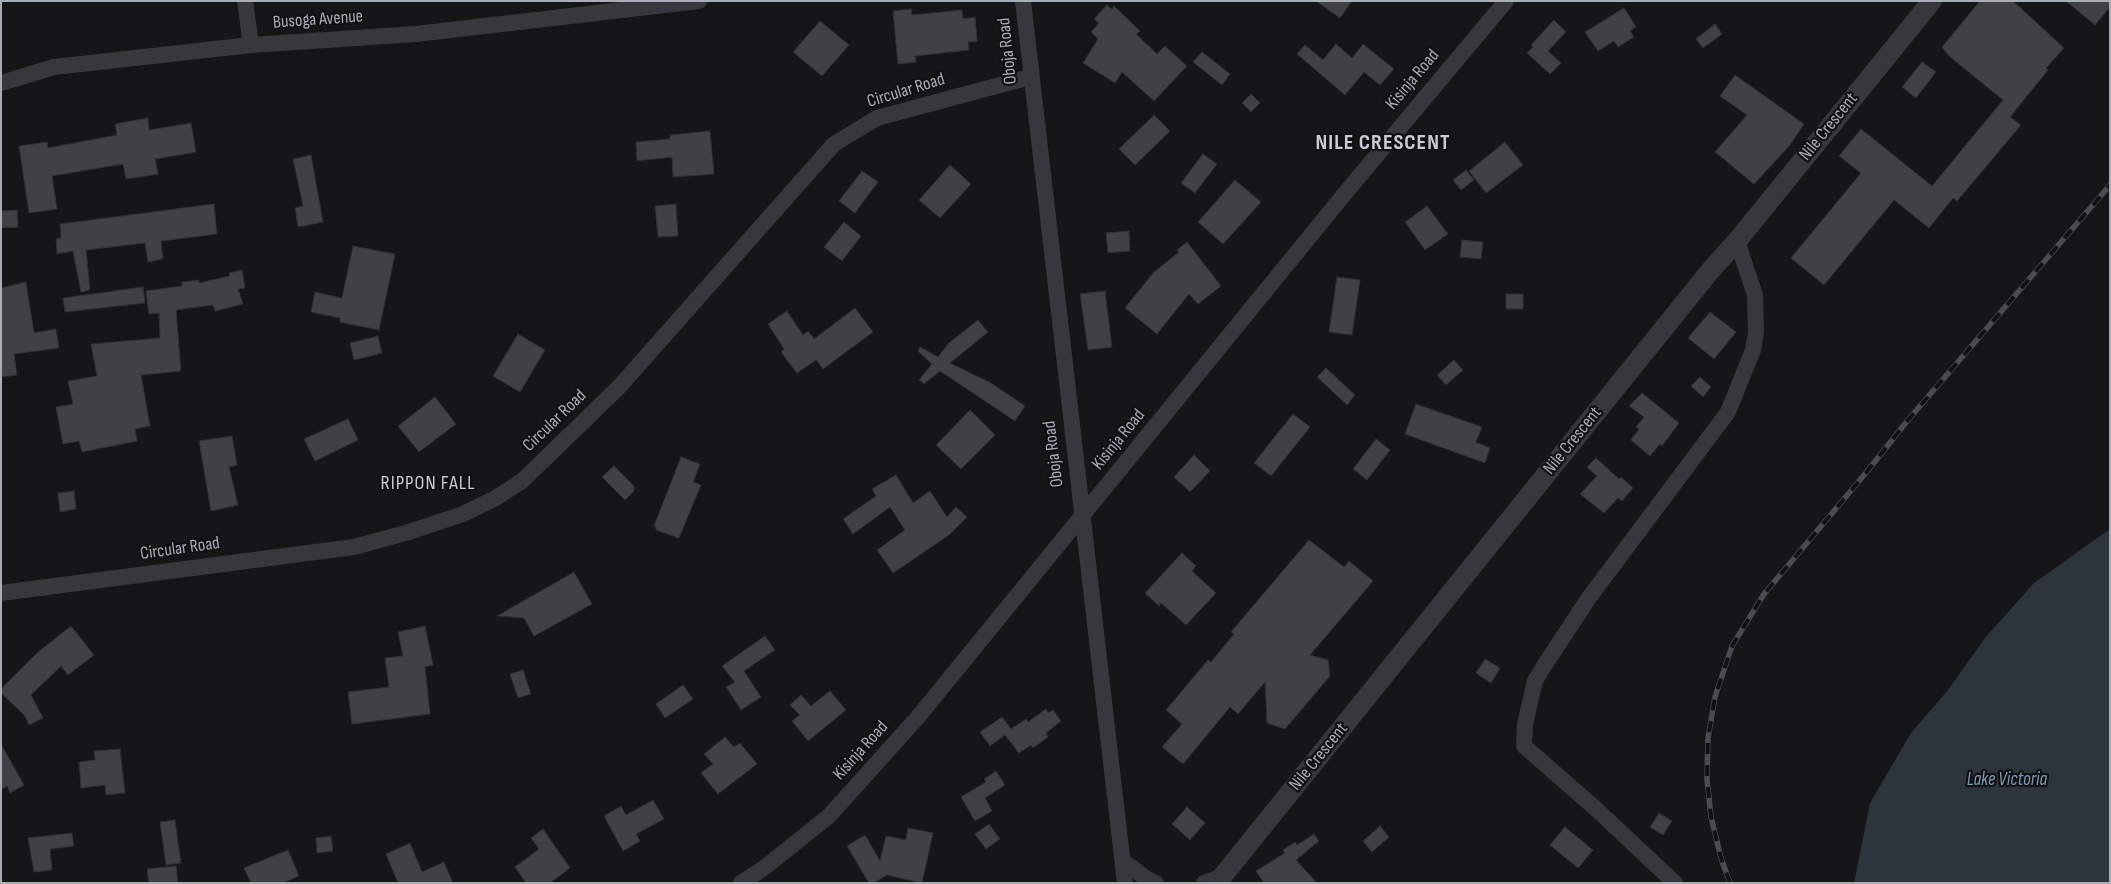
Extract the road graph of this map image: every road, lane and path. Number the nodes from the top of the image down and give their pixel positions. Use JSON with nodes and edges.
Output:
{"nodes":[{"id":1,"x":245,"y":1,"type":"edge"},
{"id":2,"x":699,"y":1,"type":"edge"},
{"id":3,"x":1023,"y":1,"type":"edge"},
{"id":4,"x":1506,"y":1,"type":"edge"},
{"id":5,"x":1926,"y":3,"type":"edge"},
{"id":6,"x":251,"y":45,"type":"junction"},
{"id":7,"x":1030,"y":77,"type":"junction"},
{"id":8,"x":1,"y":83,"type":"edge"},
{"id":9,"x":1737,"y":241,"type":"junction"},
{"id":10,"x":1082,"y":518,"type":"junction"},
{"id":11,"x":1,"y":593,"type":"edge"},
{"id":12,"x":1123,"y":861,"type":"junction"},
{"id":13,"x":1220,"y":879,"type":"edge"},
{"id":14,"x":741,"y":883,"type":"edge"},
{"id":15,"x":1125,"y":883,"type":"edge"},
{"id":16,"x":1156,"y":883,"type":"edge"},
{"id":17,"x":1204,"y":883,"type":"edge"},
{"id":18,"x":1675,"y":883,"type":"edge"}],
"edges":[{"from":1,"to":6,"type":"street"},
{"from":2,"to":6,"type":"street","name":"Busoga Avenue"},
{"from":3,"to":7,"type":"street","name":"Oboja Road"},
{"from":4,"to":10,"type":"street","name":"Kisinja Road"},
{"from":5,"to":9,"type":"street","name":"Nile Crescent"},
{"from":6,"to":8,"type":"street","name":"Busoga Avenue"},
{"from":7,"to":10,"type":"street","name":"Oboja Road"},
{"from":7,"to":11,"type":"street","name":"Circular Road"},
{"from":9,"to":13,"type":"street","name":"Nile Crescent"},
{"from":9,"to":18,"type":"street"},
{"from":10,"to":12,"type":"street","name":"Oboja Road"},
{"from":10,"to":14,"type":"street","name":"Kisinja Road"},
{"from":12,"to":15,"type":"street","name":"Oboja Road"},
{"from":12,"to":16,"type":"street"},
{"from":13,"to":17,"type":"street"}]}
